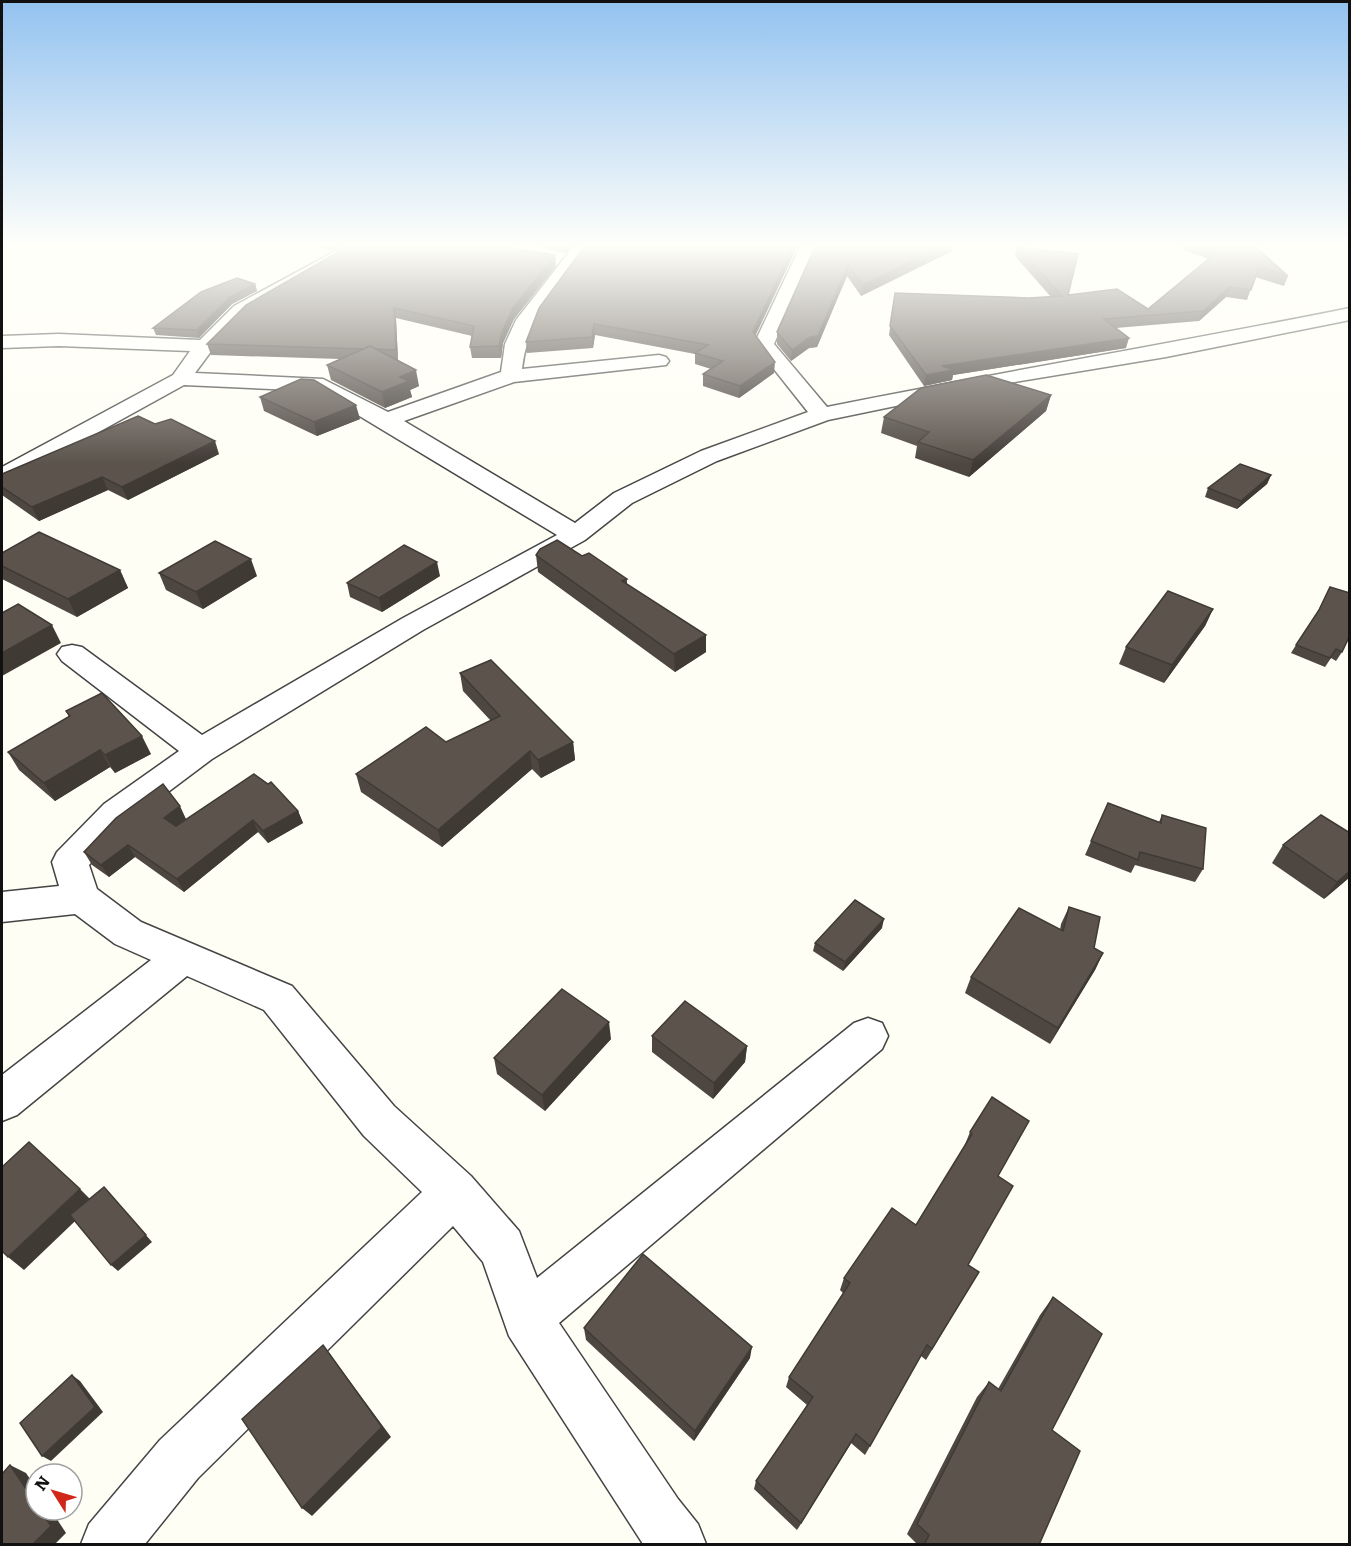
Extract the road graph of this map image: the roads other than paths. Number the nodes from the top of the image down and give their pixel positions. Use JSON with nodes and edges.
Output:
{"nodes":[{"id":1,"x":232,"y":319,"type":"edge"},
{"id":2,"x":527,"y":319,"type":"edge"},
{"id":3,"x":775,"y":319,"type":"edge"},
{"id":4,"x":1324,"y":319,"type":"edge"},
{"id":5,"x":2,"y":342,"type":"edge"},
{"id":6,"x":205,"y":346,"type":"junction"},
{"id":7,"x":659,"y":361,"type":"dead end"},
{"id":8,"x":512,"y":376,"type":"junction"},
{"id":9,"x":180,"y":379,"type":"junction"},
{"id":10,"x":822,"y":415,"type":"junction"},
{"id":11,"x":386,"y":420,"type":"junction"},
{"id":12,"x":2,"y":476,"type":"edge"},
{"id":13,"x":576,"y":535,"type":"junction"},
{"id":14,"x":72,"y":654,"type":"dead end"},
{"id":15,"x":201,"y":751,"type":"junction"},
{"id":16,"x":81,"y":898,"type":"junction"},
{"id":17,"x":2,"y":907,"type":"edge"},
{"id":18,"x":183,"y":957,"type":"junction"},
{"id":19,"x":868,"y":1036,"type":"dead end"},
{"id":20,"x":2,"y":1101,"type":"edge"},
{"id":21,"x":455,"y":1192,"type":"junction"},
{"id":22,"x":527,"y":1318,"type":"junction"},
{"id":23,"x":110,"y":1545,"type":"edge"},
{"id":24,"x":678,"y":1545,"type":"edge"}],
"edges":[{"from":1,"to":6,"type":"street"},
{"from":2,"to":8,"type":"street"},
{"from":3,"to":10,"type":"street"},
{"from":4,"to":10,"type":"street"},
{"from":5,"to":6,"type":"street"},
{"from":6,"to":9,"type":"street"},
{"from":7,"to":8,"type":"street"},
{"from":8,"to":11,"type":"street"},
{"from":9,"to":11,"type":"street"},
{"from":9,"to":12,"type":"street"},
{"from":10,"to":13,"type":"street"},
{"from":11,"to":13,"type":"street"},
{"from":13,"to":15,"type":"street"},
{"from":14,"to":15,"type":"street"},
{"from":15,"to":16,"type":"street"},
{"from":16,"to":17,"type":"street"},
{"from":16,"to":18,"type":"street"},
{"from":18,"to":20,"type":"street"},
{"from":18,"to":21,"type":"street"},
{"from":19,"to":22,"type":"street"},
{"from":21,"to":22,"type":"street"},
{"from":21,"to":23,"type":"street"},
{"from":22,"to":24,"type":"street"}]}
